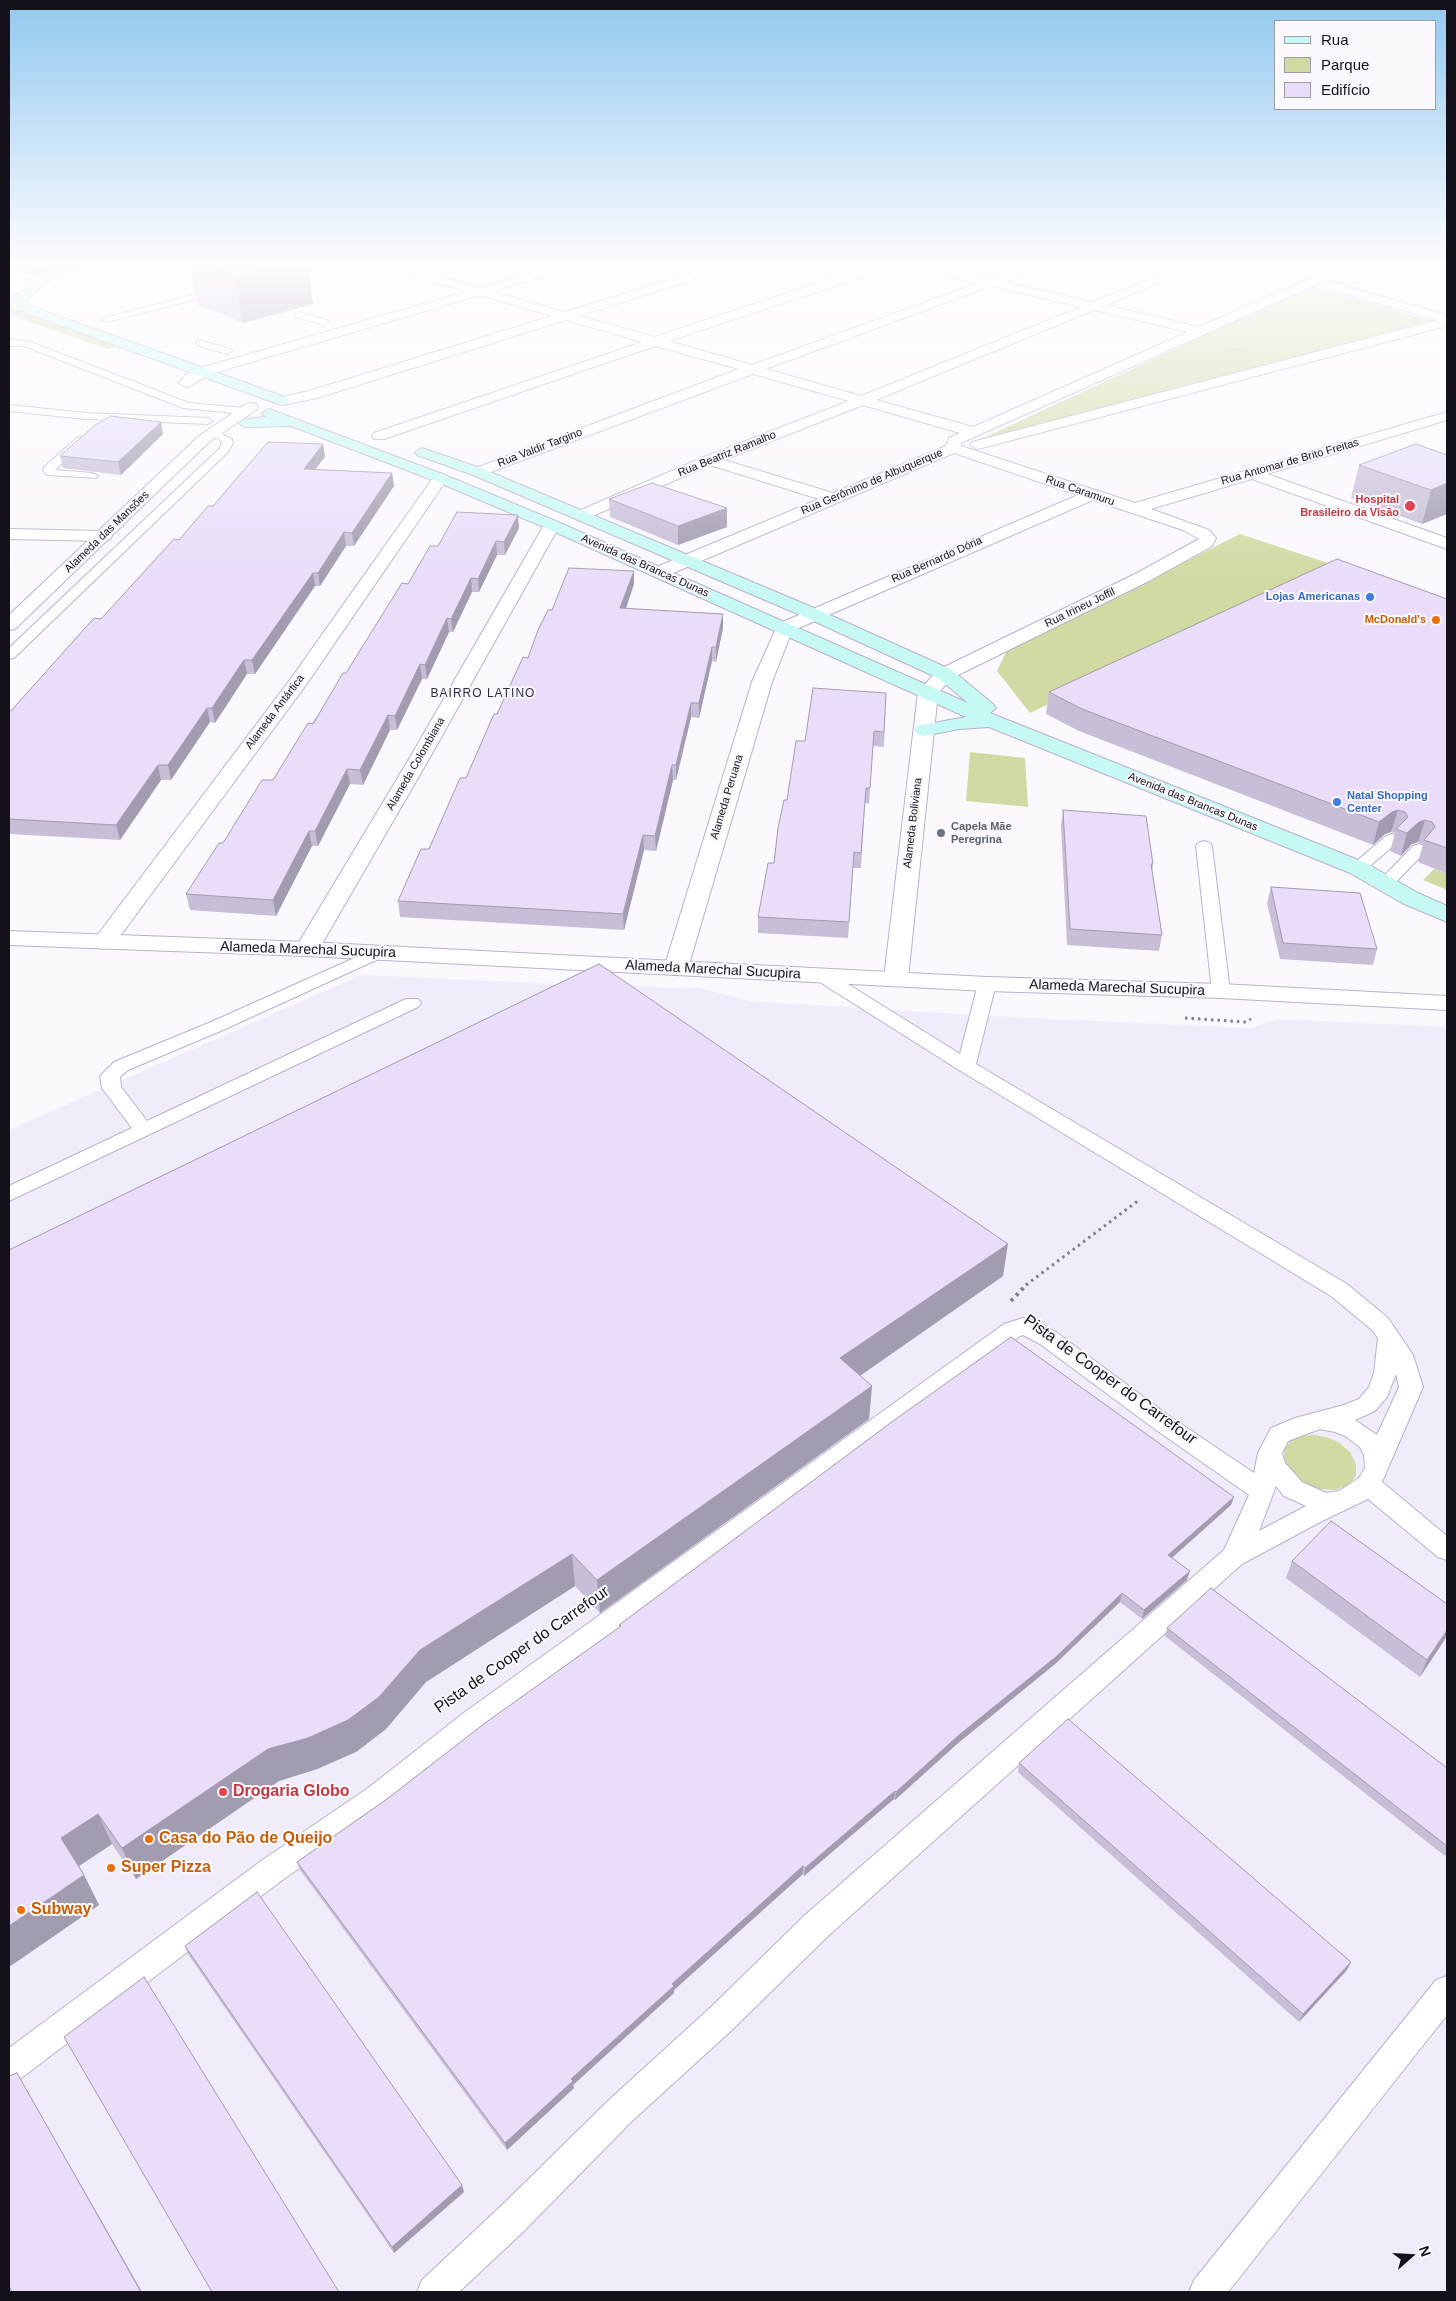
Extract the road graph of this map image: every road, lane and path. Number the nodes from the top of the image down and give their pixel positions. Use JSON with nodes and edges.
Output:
{"nodes":[{"id":1,"x":88,"y":367,"type":"edge"},
{"id":2,"x":189,"y":367,"type":"edge"},
{"id":3,"x":218,"y":367,"type":"edge"},
{"id":4,"x":400,"y":367,"type":"edge"},
{"id":5,"x":575,"y":367,"type":"edge"},
{"id":6,"x":747,"y":367,"type":"edge"},
{"id":7,"x":757,"y":367,"type":"edge"},
{"id":8,"x":943,"y":367,"type":"edge"},
{"id":9,"x":1119,"y":367,"type":"edge"},
{"id":10,"x":1273,"y":367,"type":"edge"},
{"id":11,"x":753,"y":369,"type":"junction"},
{"id":12,"x":202,"y":372,"type":"junction"},
{"id":13,"x":171,"y":378,"type":"dead end"},
{"id":14,"x":186,"y":383,"type":"junction"},
{"id":15,"x":202,"y":390,"type":"dead end"},
{"id":16,"x":218,"y":396,"type":"dead end"},
{"id":17,"x":864,"y":400,"type":"junction"},
{"id":18,"x":174,"y":401,"type":"junction"},
{"id":19,"x":287,"y":403,"type":"junction"},
{"id":20,"x":9,"y":408,"type":"edge"},
{"id":21,"x":206,"y":408,"type":"junction"},
{"id":22,"x":248,"y":412,"type":"junction"},
{"id":23,"x":269,"y":413,"type":"junction"},
{"id":24,"x":1447,"y":416,"type":"edge"},
{"id":25,"x":325,"y":417,"type":"dead end"},
{"id":26,"x":117,"y":418,"type":"junction"},
{"id":27,"x":191,"y":420,"type":"junction"},
{"id":28,"x":292,"y":422,"type":"junction"},
{"id":29,"x":215,"y":432,"type":"junction"},
{"id":30,"x":974,"y":432,"type":"junction"},
{"id":31,"x":372,"y":434,"type":"joint"},
{"id":32,"x":953,"y":448,"type":"junction"},
{"id":33,"x":709,"y":460,"type":"junction"},
{"id":34,"x":478,"y":472,"type":"junction"},
{"id":35,"x":1250,"y":473,"type":"junction"},
{"id":36,"x":92,"y":476,"type":"edge"},
{"id":37,"x":440,"y":478,"type":"junction"},
{"id":38,"x":1091,"y":495,"type":"junction"},
{"id":39,"x":833,"y":498,"type":"junction"},
{"id":40,"x":1133,"y":509,"type":"junction"},
{"id":41,"x":582,"y":515,"type":"junction"},
{"id":42,"x":552,"y":525,"type":"junction"},
{"id":43,"x":9,"y":534,"type":"edge"},
{"id":44,"x":1206,"y":535,"type":"joint"},
{"id":45,"x":104,"y":536,"type":"junction"},
{"id":46,"x":1447,"y":544,"type":"edge"},
{"id":47,"x":689,"y":561,"type":"junction"},
{"id":48,"x":660,"y":572,"type":"junction"},
{"id":49,"x":813,"y":614,"type":"junction"},
{"id":50,"x":9,"y":625,"type":"edge"},
{"id":51,"x":784,"y":628,"type":"junction"},
{"id":52,"x":9,"y":655,"type":"edge"},
{"id":53,"x":945,"y":674,"type":"junction"},
{"id":54,"x":928,"y":692,"type":"junction"},
{"id":55,"x":993,"y":721,"type":"junction"},
{"id":56,"x":924,"y":730,"type":"junction"},
{"id":57,"x":1015,"y":731,"type":"junction"},
{"id":58,"x":1392,"y":839,"type":"edge"},
{"id":59,"x":1204,"y":846,"type":"dead end"},
{"id":60,"x":1419,"y":849,"type":"edge"},
{"id":61,"x":1373,"y":873,"type":"junction"},
{"id":62,"x":1447,"y":898,"type":"edge"},
{"id":63,"x":1447,"y":916,"type":"edge"},
{"id":64,"x":9,"y":938,"type":"edge"},
{"id":65,"x":104,"y":942,"type":"junction"},
{"id":66,"x":307,"y":949,"type":"junction"},
{"id":67,"x":379,"y":952,"type":"junction"},
{"id":68,"x":676,"y":968,"type":"junction"},
{"id":69,"x":821,"y":975,"type":"junction"},
{"id":70,"x":896,"y":978,"type":"junction"},
{"id":71,"x":987,"y":984,"type":"junction"},
{"id":72,"x":1221,"y":991,"type":"junction"},
{"id":73,"x":1447,"y":991,"type":"edge"},
{"id":74,"x":1416,"y":1000,"type":"junction"},
{"id":75,"x":412,"y":1003,"type":"dead end"},
{"id":76,"x":1447,"y":1003,"type":"edge"},
{"id":77,"x":966,"y":1066,"type":"junction"},
{"id":78,"x":144,"y":1130,"type":"junction"},
{"id":79,"x":1134,"y":1192,"type":"dead end"},
{"id":80,"x":9,"y":1194,"type":"edge"},
{"id":81,"x":1010,"y":1324,"type":"junction"},
{"id":82,"x":1389,"y":1339,"type":"junction"},
{"id":83,"x":1318,"y":1420,"type":"junction"},
{"id":84,"x":1270,"y":1453,"type":"junction"},
{"id":85,"x":1372,"y":1477,"type":"junction"},
{"id":86,"x":1263,"y":1492,"type":"junction"},
{"id":87,"x":1344,"y":1500,"type":"junction"},
{"id":88,"x":1447,"y":1550,"type":"edge"},
{"id":89,"x":1233,"y":1557,"type":"junction"},
{"id":90,"x":1447,"y":1991,"type":"edge"},
{"id":91,"x":9,"y":2068,"type":"edge"},
{"id":92,"x":434,"y":2292,"type":"edge"},
{"id":93,"x":1206,"y":2292,"type":"edge"}],
"edges":[{"from":1,"to":18,"type":"lane"},
{"from":2,"to":12,"type":"main road"},
{"from":3,"to":12,"type":"street"},
{"from":4,"to":19,"type":"street"},
{"from":5,"to":31,"type":"street"},
{"from":6,"to":11,"type":"street"},
{"from":7,"to":11,"type":"street","name":"Rua Valdir Targino"},
{"from":8,"to":17,"type":"street","name":"Rua Beatriz Ramalho"},
{"from":9,"to":30,"type":"street","name":"Rua Gerônimo de Albuquerque"},
{"from":10,"to":32,"type":"street"},
{"from":11,"to":17,"type":"street"},
{"from":11,"to":34,"type":"street","name":"Rua Valdir Targino"},
{"from":12,"to":14,"type":"street"},
{"from":12,"to":19,"type":"main road"},
{"from":13,"to":14,"type":"main road"},
{"from":14,"to":15,"type":"main road"},
{"from":16,"to":22,"type":"main road"},
{"from":17,"to":30,"type":"street"},
{"from":17,"to":33,"type":"street","name":"Rua Beatriz Ramalho"},
{"from":18,"to":21,"type":"lane"},
{"from":18,"to":26,"type":"lane"},
{"from":19,"to":22,"type":"main road"},
{"from":19,"to":23,"type":"main road"},
{"from":19,"to":25,"type":"main road"},
{"from":20,"to":26,"type":"lane"},
{"from":21,"to":22,"type":"lane"},
{"from":21,"to":27,"type":"lane"},
{"from":22,"to":23,"type":"street","name":"Alameda das Mansões"},
{"from":22,"to":28,"type":"main road"},
{"from":22,"to":29,"type":"street","name":"Alameda das Mansões"},
{"from":23,"to":28,"type":"main road","name":"Avenida das Brancas Dunas"},
{"from":24,"to":35,"type":"street","name":"Rua Antomar de Brito Freitas"},
{"from":26,"to":27,"type":"lane"},
{"from":26,"to":36,"type":"lane"},
{"from":27,"to":29,"type":"lane"},
{"from":28,"to":37,"type":"main road","name":"Avenida das Brancas Dunas"},
{"from":29,"to":45,"type":"street","name":"Alameda das Mansões"},
{"from":29,"to":52,"type":"lane"},
{"from":30,"to":32,"type":"street","name":"Rua Gerônimo de Albuquerque"},
{"from":31,"to":34,"type":"main road","name":"Avenida das Brancas Dunas"},
{"from":32,"to":38,"type":"street","name":"Rua Caramuru"},
{"from":32,"to":39,"type":"street","name":"Rua Gerônimo de Albuquerque"},
{"from":33,"to":39,"type":"street"},
{"from":33,"to":41,"type":"street","name":"Rua Beatriz Ramalho"},
{"from":34,"to":41,"type":"main road","name":"Avenida das Brancas Dunas"},
{"from":35,"to":40,"type":"street","name":"Rua Antomar de Brito Freitas"},
{"from":35,"to":46,"type":"street"},
{"from":37,"to":42,"type":"main road","name":"Avenida das Brancas Dunas"},
{"from":37,"to":65,"type":"street","name":"Alameda Antártica"},
{"from":38,"to":40,"type":"street","name":"Rua Caramuru"},
{"from":38,"to":49,"type":"street","name":"Rua Bernardo Dória"},
{"from":39,"to":47,"type":"street","name":"Rua Gerônimo de Albuquerque"},
{"from":40,"to":44,"type":"street","name":"Rua Caramuru"},
{"from":41,"to":47,"type":"main road","name":"Avenida das Brancas Dunas"},
{"from":42,"to":48,"type":"main road","name":"Avenida das Brancas Dunas"},
{"from":42,"to":66,"type":"street","name":"Alameda Colombiana"},
{"from":43,"to":45,"type":"street"},
{"from":44,"to":53,"type":"street","name":"Rua Irineu Joffil"},
{"from":45,"to":50,"type":"street","name":"Alameda das Mansões"},
{"from":47,"to":48,"type":"street","name":"Rua Gerônimo de Albuquerque"},
{"from":47,"to":49,"type":"main road","name":"Avenida das Brancas Dunas"},
{"from":48,"to":51,"type":"main road","name":"Avenida das Brancas Dunas"},
{"from":49,"to":51,"type":"street","name":"Rua Bernardo Dória"},
{"from":49,"to":53,"type":"main road","name":"Avenida das Brancas Dunas"},
{"from":51,"to":54,"type":"main road","name":"Avenida das Brancas Dunas"},
{"from":51,"to":68,"type":"street","name":"Alameda Peruana"},
{"from":53,"to":54,"type":"street"},
{"from":53,"to":57,"type":"main road","name":"Avenida das Brancas Dunas"},
{"from":54,"to":55,"type":"main road","name":"Avenida das Brancas Dunas"},
{"from":54,"to":56,"type":"street","name":"Alameda Boliviana"},
{"from":55,"to":56,"type":"main road"},
{"from":55,"to":57,"type":"main road","name":"Avenida das Brancas Dunas"},
{"from":56,"to":70,"type":"street","name":"Alameda Boliviana"},
{"from":57,"to":61,"type":"main road","name":"Avenida das Brancas Dunas"},
{"from":58,"to":61,"type":"lane"},
{"from":59,"to":72,"type":"lane"},
{"from":60,"to":61,"type":"lane"},
{"from":61,"to":62,"type":"main road","name":"Avenida das Brancas Dunas"},
{"from":61,"to":63,"type":"main road","name":"Avenida das Brancas Dunas"},
{"from":64,"to":65,"type":"street","name":"Alameda Marechal Sucupira"},
{"from":65,"to":66,"type":"street","name":"Alameda Marechal Sucupira"},
{"from":66,"to":67,"type":"street","name":"Alameda Marechal Sucupira"},
{"from":67,"to":68,"type":"street","name":"Alameda Marechal Sucupira"},
{"from":67,"to":78,"type":"lane"},
{"from":68,"to":69,"type":"street","name":"Alameda Marechal Sucupira"},
{"from":69,"to":70,"type":"street","name":"Alameda Marechal Sucupira"},
{"from":69,"to":77,"type":"lane"},
{"from":70,"to":71,"type":"street","name":"Alameda Marechal Sucupira"},
{"from":71,"to":72,"type":"street","name":"Alameda Marechal Sucupira"},
{"from":71,"to":77,"type":"lane"},
{"from":72,"to":74,"type":"street","name":"Alameda Marechal Sucupira"},
{"from":73,"to":74,"type":"street","name":"Alameda Marechal Sucupira"},
{"from":74,"to":76,"type":"street","name":"Alameda Marechal Sucupira"},
{"from":75,"to":78,"type":"lane"},
{"from":77,"to":82,"type":"lane"},
{"from":78,"to":80,"type":"lane"},
{"from":79,"to":81,"type":"path"},
{"from":81,"to":86,"type":"lane"},
{"from":81,"to":91,"type":"lane"},
{"from":82,"to":83,"type":"lane"},
{"from":82,"to":85,"type":"lane"},
{"from":83,"to":84,"type":"lane"},
{"from":83,"to":85,"type":"lane"},
{"from":84,"to":86,"type":"lane"},
{"from":84,"to":87,"type":"lane"},
{"from":85,"to":87,"type":"lane"},
{"from":85,"to":88,"type":"lane"},
{"from":86,"to":89,"type":"lane"},
{"from":87,"to":89,"type":"lane"},
{"from":89,"to":92,"type":"lane"},
{"from":90,"to":93,"type":"lane"}]}
